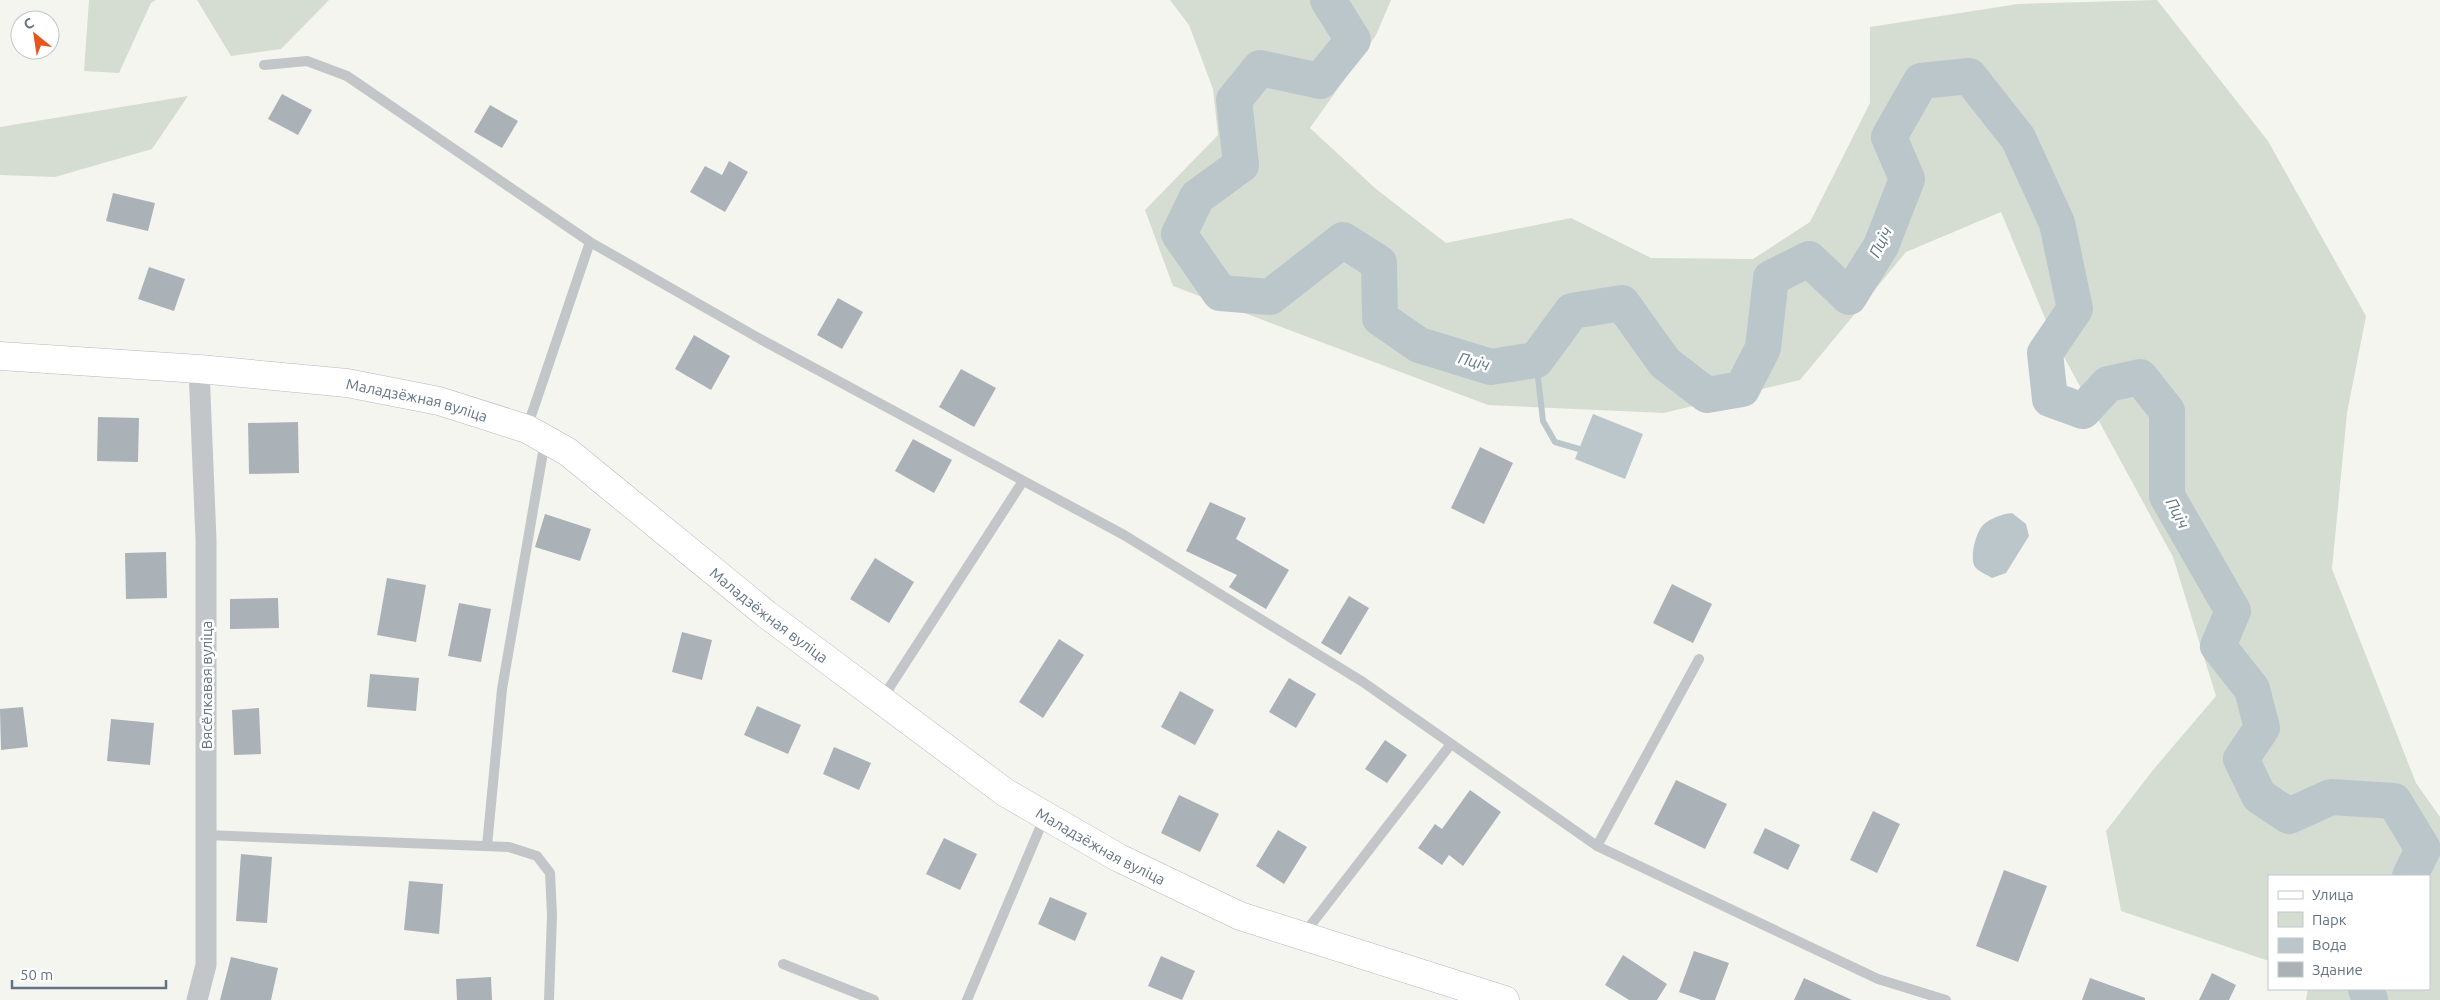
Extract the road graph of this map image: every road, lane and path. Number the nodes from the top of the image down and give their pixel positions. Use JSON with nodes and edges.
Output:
{"nodes":[{"id":1,"x":264,"y":65,"type":"dead end"},
{"id":2,"x":590,"y":242,"type":"junction"},
{"id":3,"x":0,"y":356,"type":"edge"},
{"id":4,"x":199,"y":369,"type":"junction"},
{"id":5,"x":536,"y":433,"type":"junction"},
{"id":6,"x":1023,"y":481,"type":"junction"},
{"id":7,"x":1699,"y":659,"type":"dead end"},
{"id":8,"x":881,"y":699,"type":"junction"},
{"id":9,"x":1451,"y":744,"type":"junction"},
{"id":10,"x":1045,"y":815,"type":"junction"},
{"id":11,"x":206,"y":835,"type":"junction"},
{"id":12,"x":487,"y":846,"type":"junction"},
{"id":13,"x":1598,"y":846,"type":"junction"},
{"id":14,"x":1302,"y":935,"type":"junction"},
{"id":15,"x":783,"y":964,"type":"dead end"},
{"id":16,"x":1497,"y":999,"type":"edge"},
{"id":17,"x":196,"y":1000,"type":"edge"},
{"id":18,"x":549,"y":1000,"type":"edge"},
{"id":19,"x":874,"y":1000,"type":"edge"},
{"id":20,"x":967,"y":1000,"type":"edge"},
{"id":21,"x":1946,"y":1000,"type":"edge"}],
"edges":[{"from":1,"to":2,"type":"lane"},
{"from":2,"to":5,"type":"lane"},
{"from":2,"to":6,"type":"lane"},
{"from":3,"to":4,"type":"street","name":"Маладзёжная вуліца"},
{"from":4,"to":5,"type":"street","name":"Маладзёжная вуліца"},
{"from":4,"to":11,"type":"street","name":"Вясёлкавая вуліца"},
{"from":5,"to":8,"type":"street","name":"Маладзёжная вуліца"},
{"from":5,"to":12,"type":"lane"},
{"from":6,"to":8,"type":"lane"},
{"from":6,"to":9,"type":"lane"},
{"from":7,"to":13,"type":"lane"},
{"from":8,"to":10,"type":"street","name":"Маладзёжная вуліца"},
{"from":9,"to":13,"type":"lane"},
{"from":9,"to":14,"type":"lane"},
{"from":10,"to":14,"type":"street","name":"Маладзёжная вуліца"},
{"from":10,"to":20,"type":"lane"},
{"from":11,"to":12,"type":"lane"},
{"from":11,"to":17,"type":"street","name":"Вясёлкавая вуліца"},
{"from":12,"to":18,"type":"lane"},
{"from":13,"to":21,"type":"lane"},
{"from":14,"to":16,"type":"street","name":"Маладзёжная вуліца"},
{"from":15,"to":19,"type":"lane"}]}
